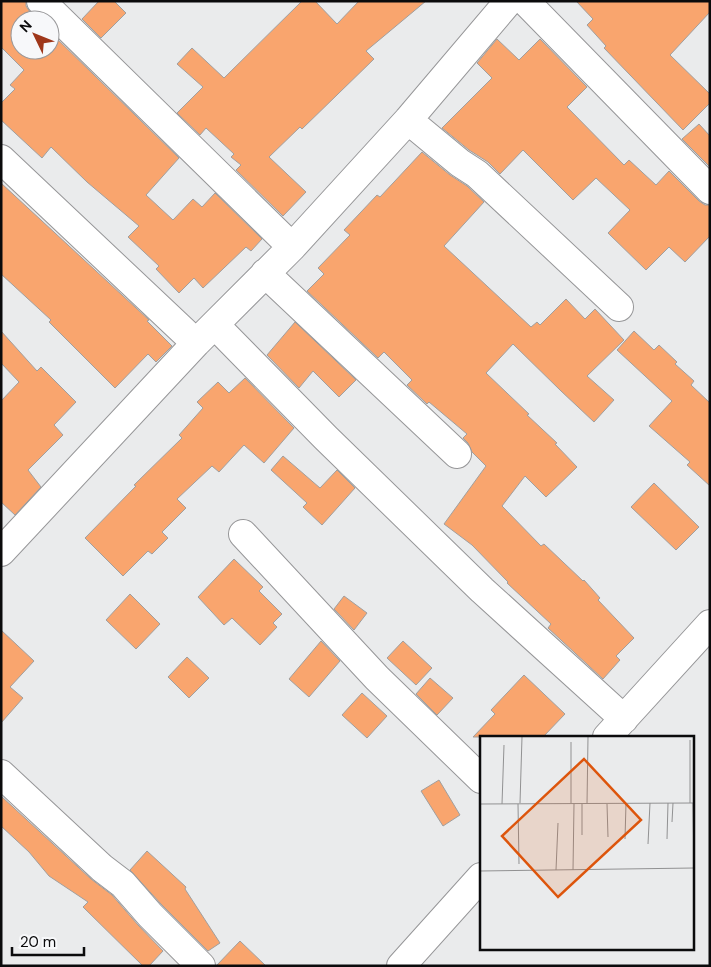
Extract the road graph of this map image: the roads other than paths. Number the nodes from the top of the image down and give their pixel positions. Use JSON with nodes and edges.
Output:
{"nodes":[{"id":1,"x":41,"y":1,"type":"edge"},
{"id":2,"x":509,"y":1,"type":"edge"},
{"id":3,"x":525,"y":1,"type":"edge"},
{"id":4,"x":408,"y":120,"type":"junction"},
{"id":5,"x":1,"y":159,"type":"edge"},
{"id":6,"x":710,"y":190,"type":"edge"},
{"id":7,"x":292,"y":247,"type":"junction"},
{"id":8,"x":265,"y":273,"type":"junction"},
{"id":9,"x":619,"y":307,"type":"dead end"},
{"id":10,"x":205,"y":334,"type":"junction"},
{"id":11,"x":457,"y":454,"type":"dead end"},
{"id":12,"x":242,"y":534,"type":"dead end"},
{"id":13,"x":1,"y":552,"type":"edge"},
{"id":14,"x":710,"y":624,"type":"edge"},
{"id":15,"x":616,"y":728,"type":"edge"},
{"id":16,"x":1,"y":774,"type":"edge"},
{"id":17,"x":480,"y":778,"type":"edge"},
{"id":18,"x":480,"y":878,"type":"edge"},
{"id":19,"x":201,"y":966,"type":"edge"},
{"id":20,"x":401,"y":966,"type":"edge"}],
"edges":[{"from":1,"to":7,"type":"street"},
{"from":2,"to":4,"type":"street"},
{"from":3,"to":6,"type":"street"},
{"from":4,"to":7,"type":"street"},
{"from":4,"to":9,"type":"street"},
{"from":5,"to":10,"type":"street"},
{"from":7,"to":8,"type":"street"},
{"from":8,"to":10,"type":"street"},
{"from":8,"to":11,"type":"street"},
{"from":10,"to":13,"type":"street"},
{"from":10,"to":15,"type":"street"},
{"from":12,"to":17,"type":"street"},
{"from":14,"to":15,"type":"street"},
{"from":16,"to":19,"type":"street"},
{"from":18,"to":20,"type":"street"}]}
